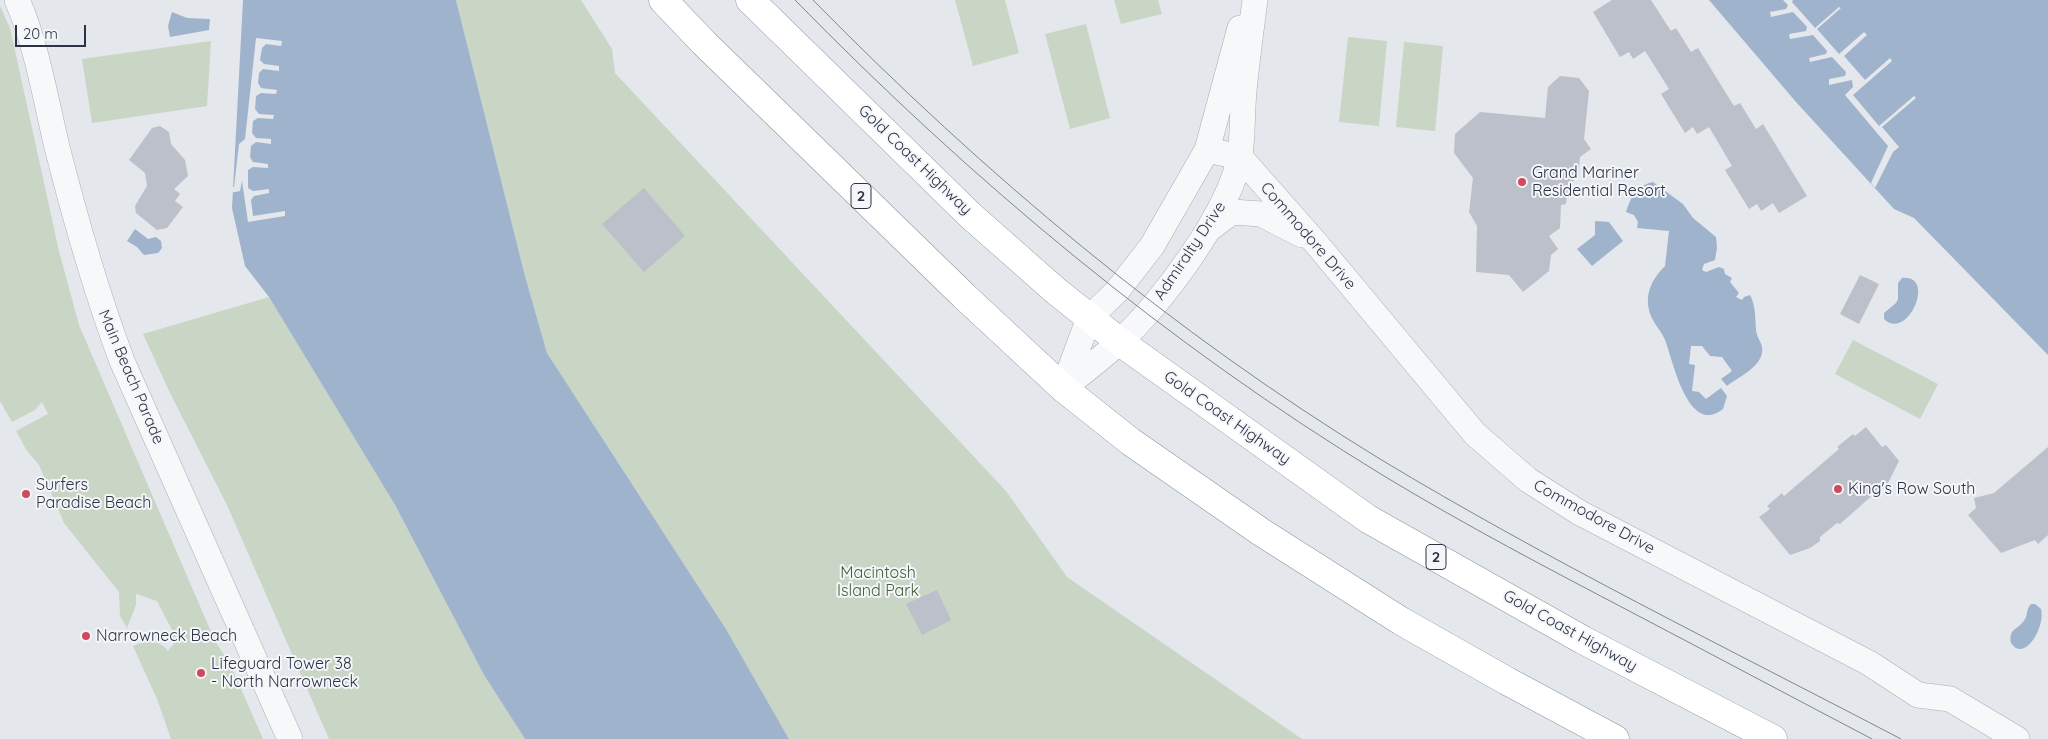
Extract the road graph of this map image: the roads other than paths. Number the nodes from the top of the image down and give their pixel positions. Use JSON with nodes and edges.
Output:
{"nodes":[{"id":1,"x":17,"y":0,"type":"edge"},
{"id":2,"x":663,"y":0,"type":"edge"},
{"id":3,"x":750,"y":0,"type":"edge"},
{"id":4,"x":1249,"y":0,"type":"edge"},
{"id":5,"x":1255,"y":0,"type":"edge"},
{"id":6,"x":1207,"y":150,"type":"junction"},
{"id":7,"x":1240,"y":157,"type":"junction"},
{"id":8,"x":1207,"y":231,"type":"junction"},
{"id":9,"x":1315,"y":242,"type":"junction"},
{"id":10,"x":1089,"y":318,"type":"junction"},
{"id":11,"x":1120,"y":342,"type":"junction"},
{"id":12,"x":1063,"y":388,"type":"junction"},
{"id":13,"x":290,"y":739,"type":"edge"},
{"id":14,"x":1616,"y":739,"type":"edge"},
{"id":15,"x":1773,"y":739,"type":"edge"},
{"id":16,"x":2016,"y":739,"type":"edge"}],
"edges":[{"from":1,"to":13,"type":"street","name":"Main Beach Parade"},
{"from":2,"to":12,"type":"highway","number":"2"},
{"from":3,"to":10,"type":"highway","name":"Gold Coast Highway","number":"2"},
{"from":4,"to":6,"type":"street"},
{"from":5,"to":7,"type":"street","name":"Admiralty Drive"},
{"from":6,"to":7,"type":"street"},
{"from":6,"to":10,"type":"street"},
{"from":7,"to":8,"type":"street","name":"Admiralty Drive"},
{"from":7,"to":9,"type":"street","name":"Commodore Drive"},
{"from":8,"to":9,"type":"street"},
{"from":8,"to":11,"type":"street","name":"Admiralty Drive"},
{"from":9,"to":16,"type":"street","name":"Commodore Drive"},
{"from":10,"to":11,"type":"highway","name":"Gold Coast Highway","number":"2"},
{"from":10,"to":12,"type":"street"},
{"from":11,"to":12,"type":"street","name":"Admiralty Drive"},
{"from":11,"to":15,"type":"highway","name":"Gold Coast Highway","number":"2"},
{"from":12,"to":14,"type":"highway","number":"2"}]}
